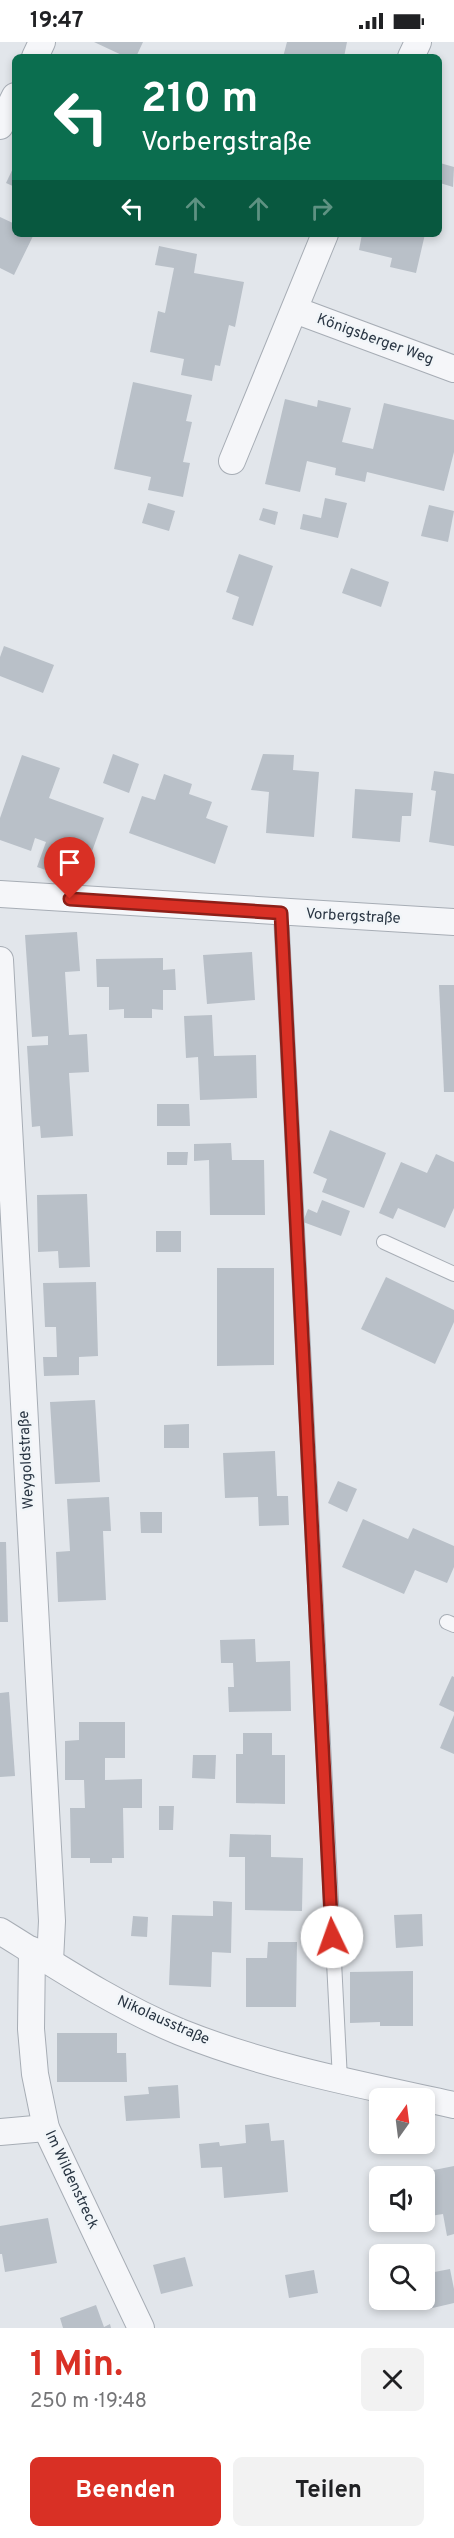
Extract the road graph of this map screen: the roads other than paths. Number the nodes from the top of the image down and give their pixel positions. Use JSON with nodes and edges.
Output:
{"nodes":[{"id":1,"x":12,"y":102,"type":"edge"},
{"id":2,"x":0,"y":126,"type":"edge"},
{"id":3,"x":324,"y":237,"type":"edge"},
{"id":4,"x":295,"y":310,"type":"junction"},
{"id":5,"x":454,"y":369,"type":"edge"},
{"id":6,"x":232,"y":461,"type":"dead end"},
{"id":7,"x":0,"y":894,"type":"edge"},
{"id":8,"x":281,"y":913,"type":"junction"},
{"id":9,"x":454,"y":922,"type":"edge"},
{"id":10,"x":0,"y":960,"type":"edge"},
{"id":11,"x":384,"y":1242,"type":"dead end"},
{"id":12,"x":454,"y":1274,"type":"edge"},
{"id":13,"x":0,"y":1931,"type":"edge"},
{"id":14,"x":41,"y":1956,"type":"junction"},
{"id":15,"x":340,"y":2080,"type":"junction"},
{"id":16,"x":454,"y":2105,"type":"edge"},
{"id":17,"x":46,"y":2128,"type":"junction"},
{"id":18,"x":0,"y":2132,"type":"edge"},
{"id":19,"x":141,"y":2328,"type":"edge"}],
"edges":[{"from":1,"to":2,"type":"street"},
{"from":3,"to":4,"type":"street"},
{"from":4,"to":5,"type":"street","name":"Königsberger Weg"},
{"from":4,"to":6,"type":"street"},
{"from":7,"to":8,"type":"street","name":"Vorbergstraße"},
{"from":8,"to":9,"type":"street","name":"Vorbergstraße"},
{"from":8,"to":15,"type":"lane"},
{"from":10,"to":14,"type":"street","name":"Weygoldstraße"},
{"from":11,"to":12,"type":"lane"},
{"from":13,"to":14,"type":"street","name":"Nikolausstraße"},
{"from":14,"to":15,"type":"street","name":"Nikolausstraße"},
{"from":14,"to":17,"type":"street","name":"Im Wildenstreck"},
{"from":15,"to":16,"type":"street","name":"Nikolausstraße"},
{"from":17,"to":18,"type":"street"},
{"from":17,"to":19,"type":"street","name":"Im Wildenstreck"}]}
